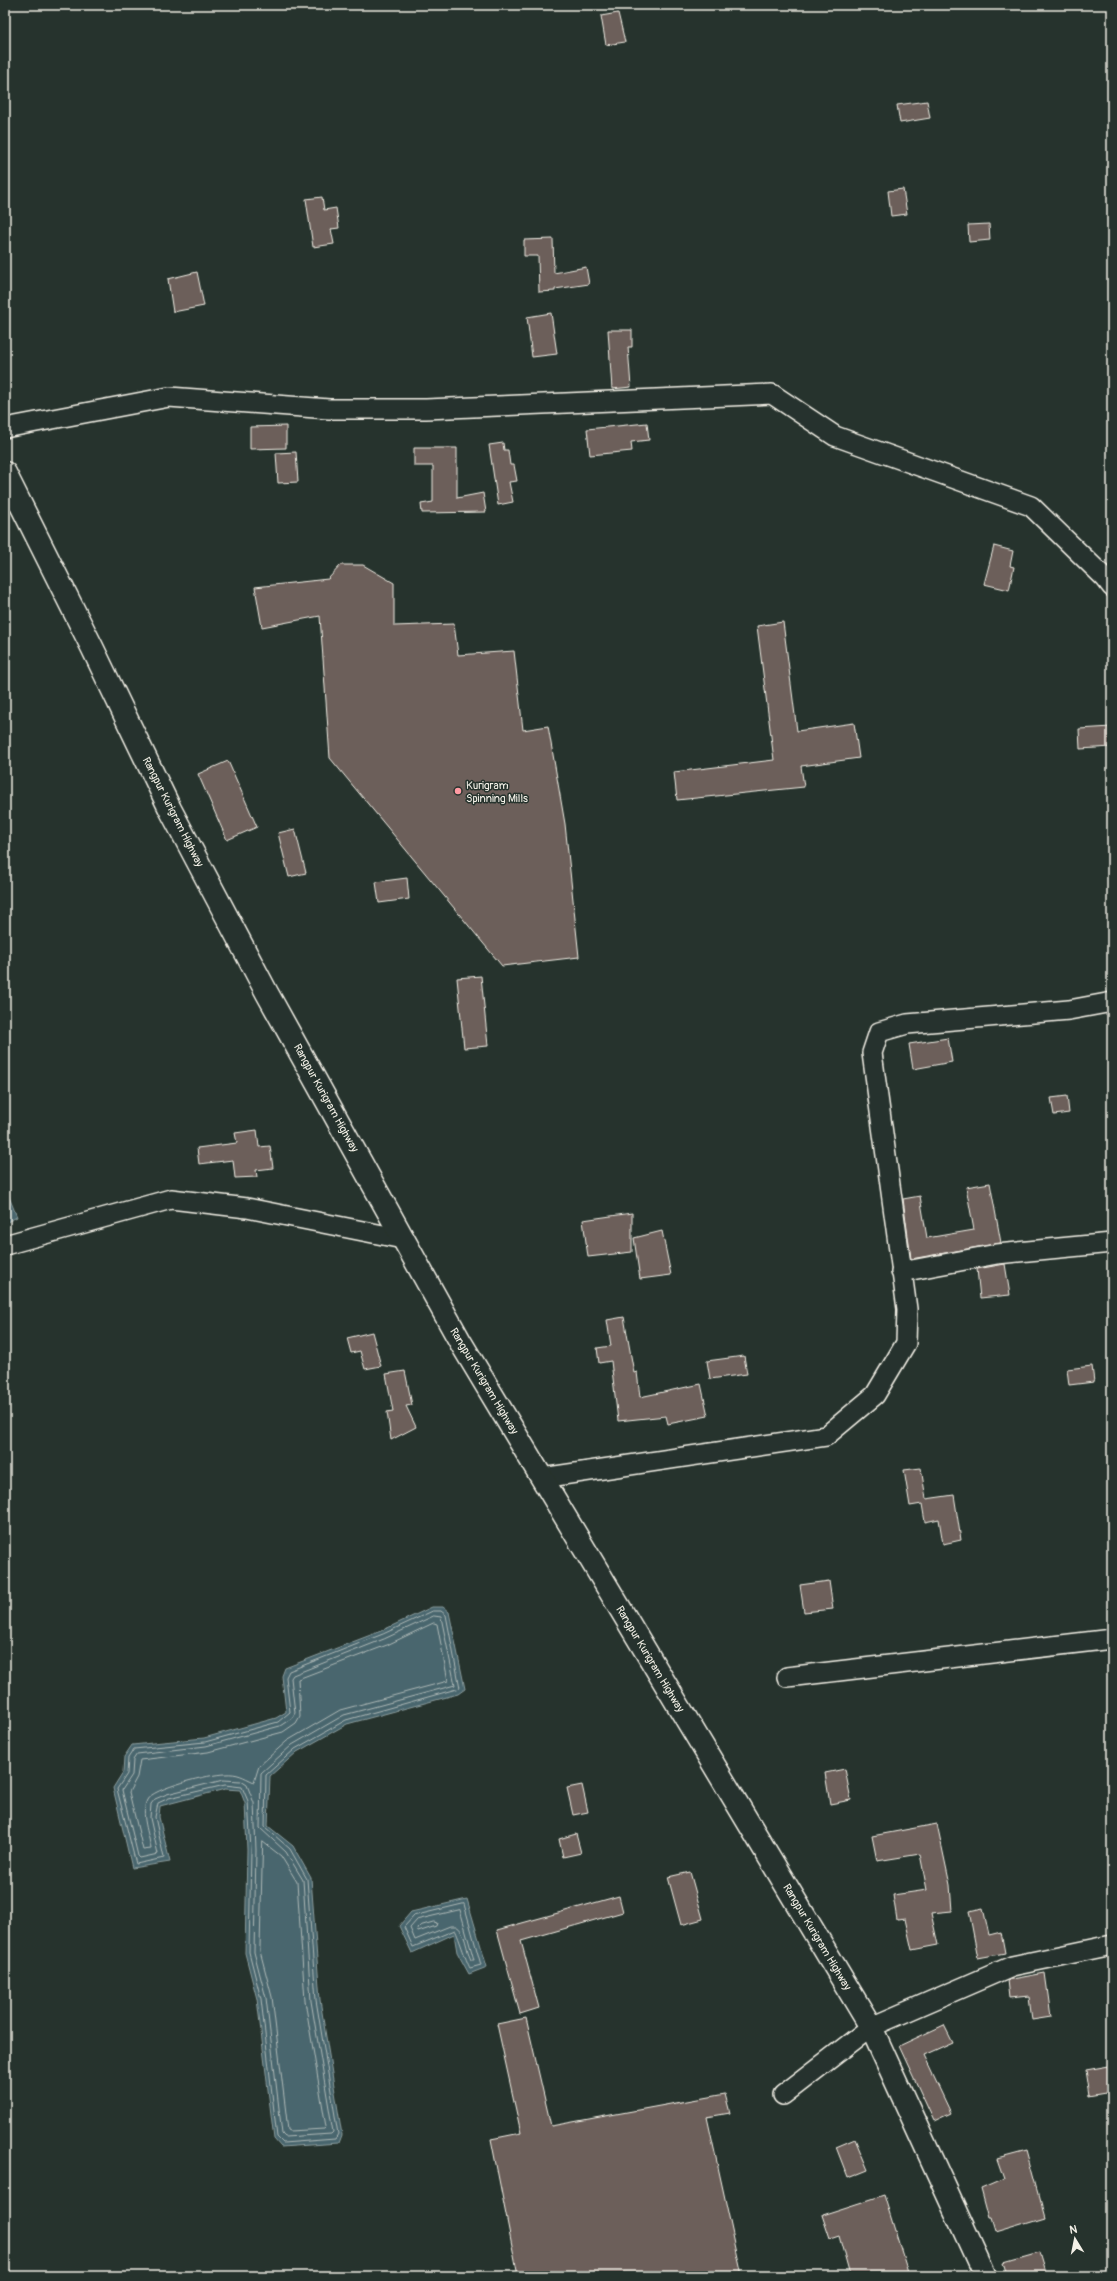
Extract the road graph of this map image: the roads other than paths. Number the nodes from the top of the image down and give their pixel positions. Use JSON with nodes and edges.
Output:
{"nodes":[{"id":1,"x":5,"y":428,"type":"edge"},
{"id":2,"x":5,"y":473,"type":"edge"},
{"id":3,"x":1112,"y":587,"type":"edge"},
{"id":4,"x":1112,"y":1002,"type":"edge"},
{"id":5,"x":403,"y":1239,"type":"junction"},
{"id":6,"x":1112,"y":1243,"type":"edge"},
{"id":7,"x":5,"y":1245,"type":"edge"},
{"id":8,"x":901,"y":1272,"type":"junction"},
{"id":9,"x":542,"y":1478,"type":"junction"},
{"id":10,"x":1112,"y":1639,"type":"edge"},
{"id":11,"x":787,"y":1677,"type":"dead end"},
{"id":12,"x":1112,"y":1945,"type":"edge"},
{"id":13,"x":871,"y":2027,"type":"junction"},
{"id":14,"x":783,"y":2095,"type":"dead end"},
{"id":15,"x":985,"y":2276,"type":"edge"}],
"edges":[{"from":1,"to":3,"type":"street"},
{"from":2,"to":5,"type":"highway","name":"Rangpur Kurigram Highway"},
{"from":4,"to":8,"type":"street"},
{"from":5,"to":7,"type":"street"},
{"from":5,"to":9,"type":"highway","name":"Rangpur Kurigram Highway"},
{"from":6,"to":8,"type":"street"},
{"from":8,"to":9,"type":"street"},
{"from":9,"to":13,"type":"highway","name":"Rangpur Kurigram Highway"},
{"from":10,"to":11,"type":"street"},
{"from":12,"to":13,"type":"street"},
{"from":13,"to":14,"type":"street"},
{"from":13,"to":15,"type":"highway","name":"Rangpur Kurigram Highway"}]}
